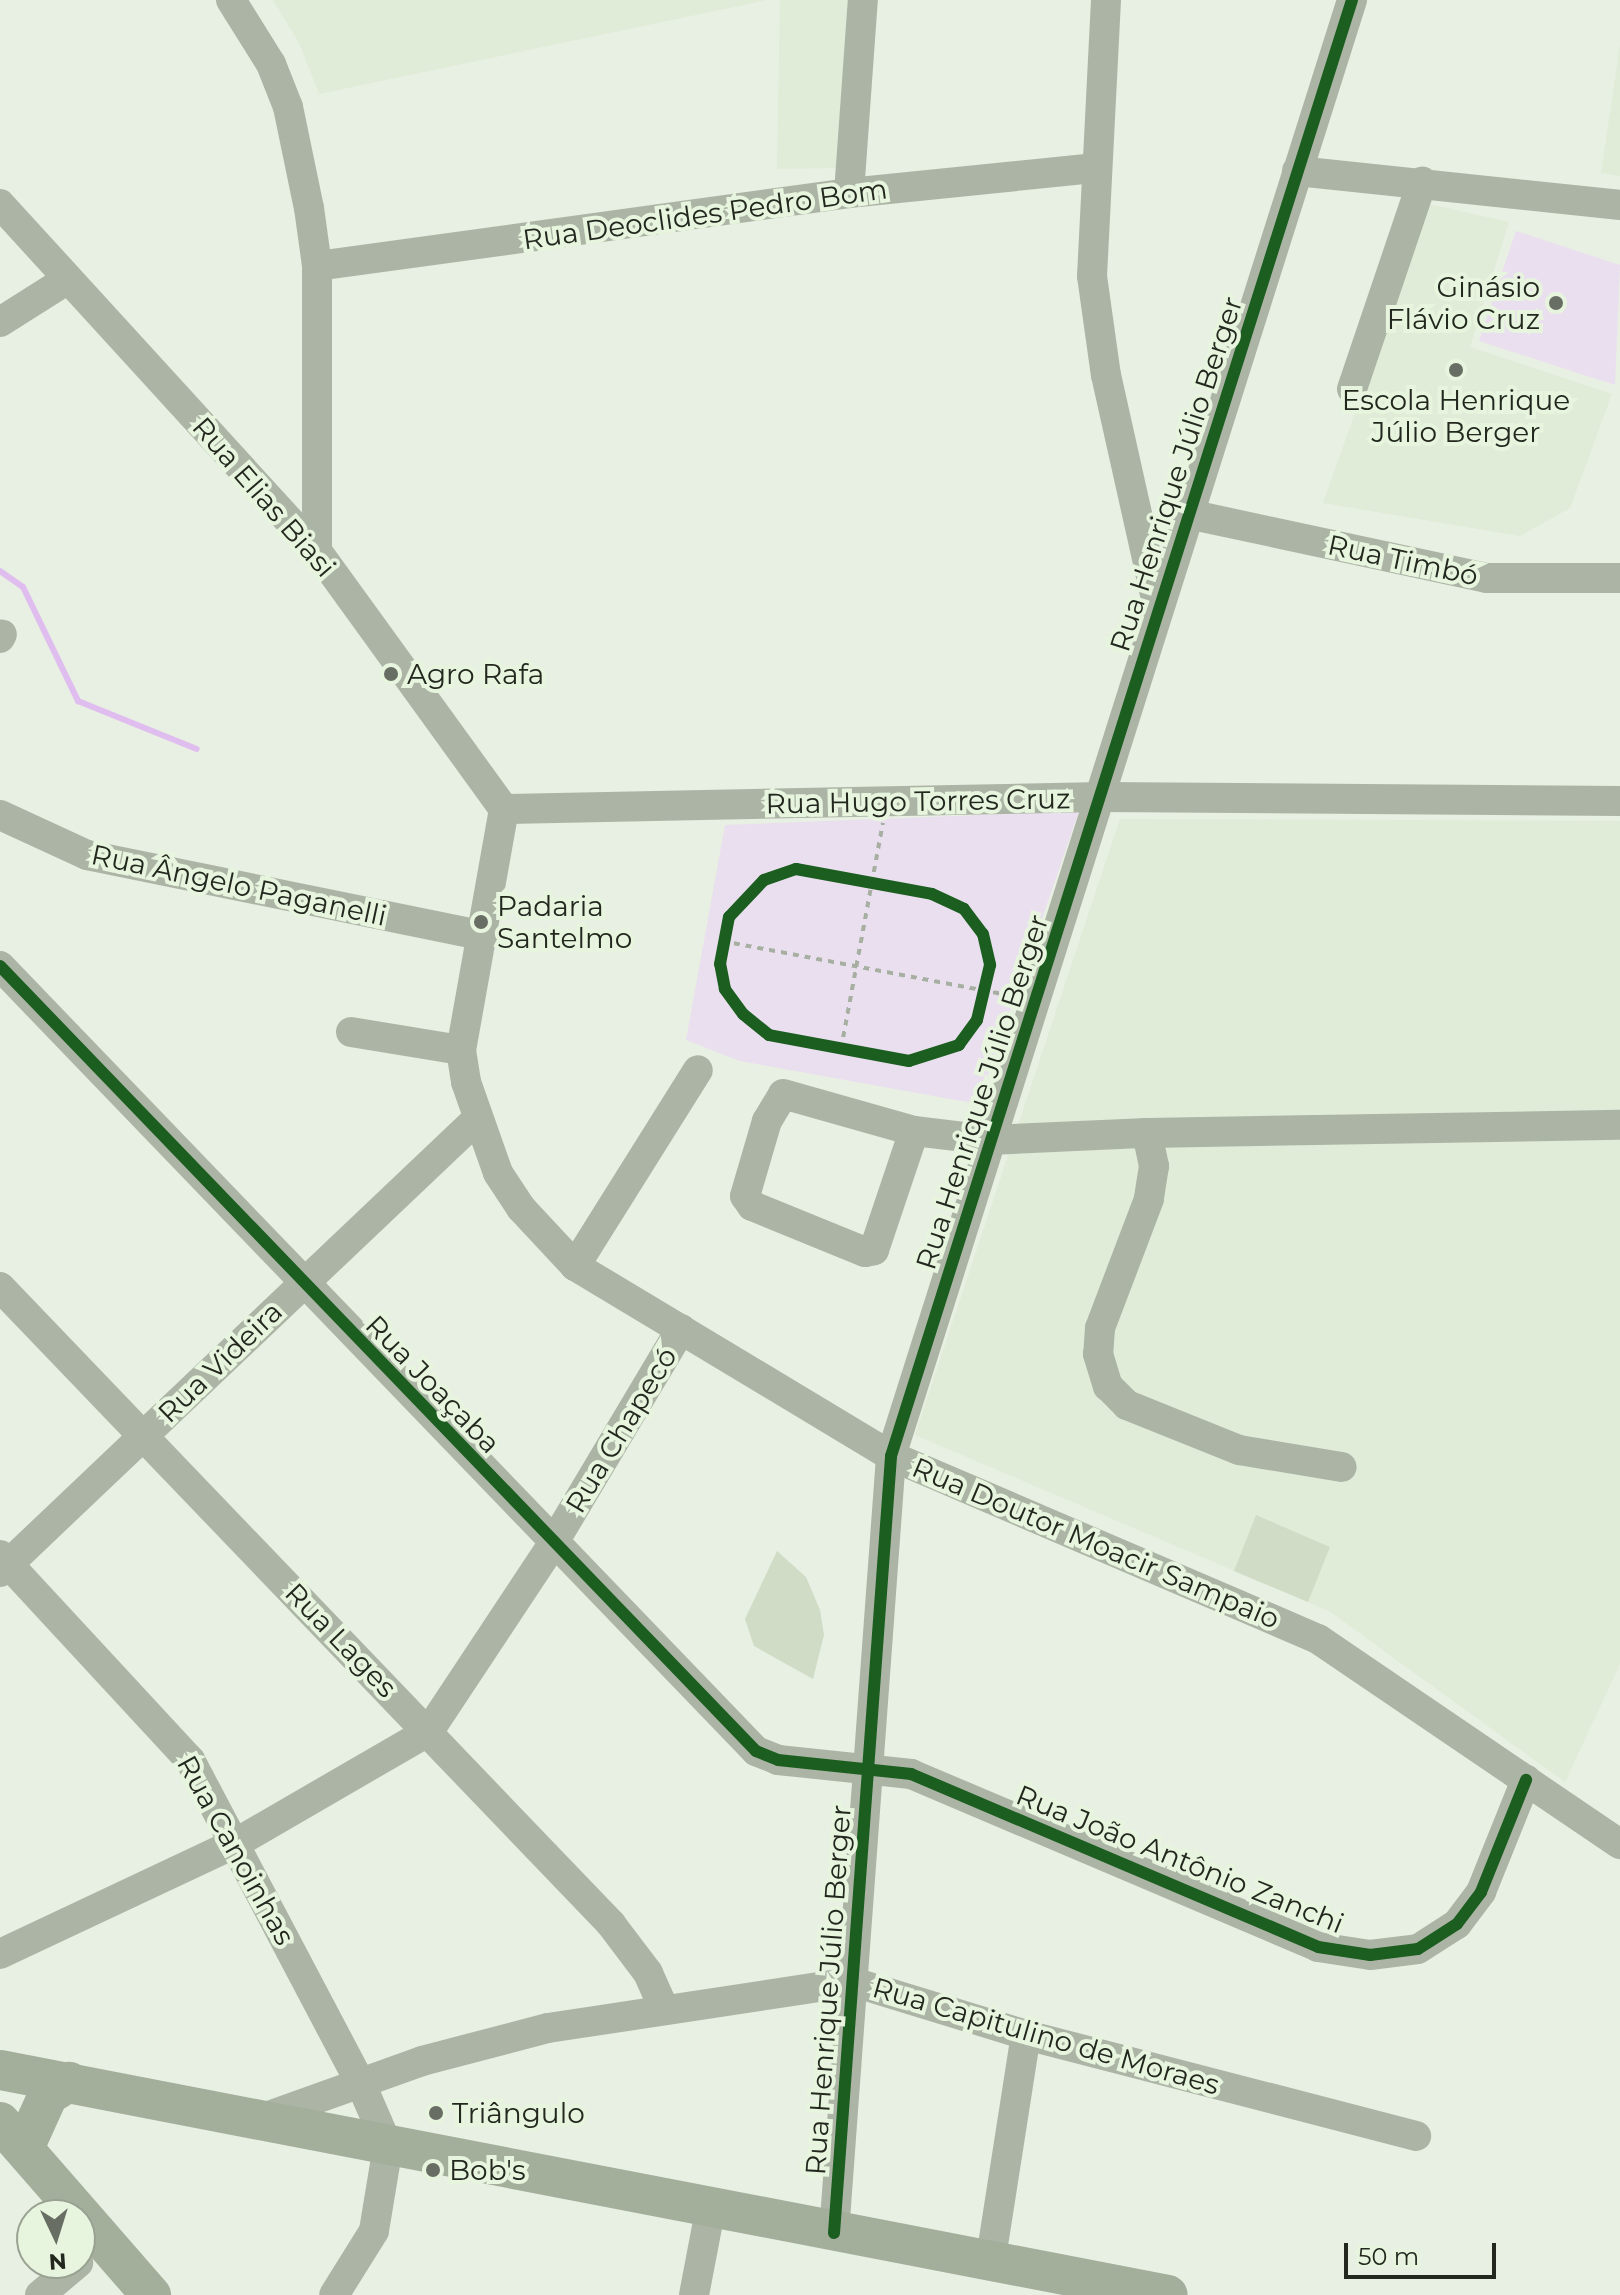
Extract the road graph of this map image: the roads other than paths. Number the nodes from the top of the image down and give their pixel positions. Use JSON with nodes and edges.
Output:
{"nodes":[{"id":1,"x":231,"y":0,"type":"edge"},
{"id":2,"x":863,"y":0,"type":"edge"},
{"id":3,"x":1106,"y":0,"type":"edge"},
{"id":4,"x":1352,"y":0,"type":"edge"},
{"id":5,"x":1094,"y":168,"type":"junction"},
{"id":6,"x":1297,"y":171,"type":"junction"},
{"id":7,"x":1422,"y":182,"type":"junction"},
{"id":8,"x":849,"y":193,"type":"junction"},
{"id":9,"x":0,"y":204,"type":"edge"},
{"id":10,"x":1620,"y":205,"type":"edge"},
{"id":11,"x":317,"y":266,"type":"junction"},
{"id":12,"x":68,"y":279,"type":"junction"},
{"id":13,"x":0,"y":322,"type":"edge"},
{"id":14,"x":1352,"y":389,"type":"dead end"},
{"id":15,"x":1188,"y":514,"type":"junction"},
{"id":16,"x":317,"y":551,"type":"junction"},
{"id":17,"x":1620,"y":578,"type":"edge"},
{"id":18,"x":1157,"y":605,"type":"junction"},
{"id":19,"x":1103,"y":797,"type":"junction"},
{"id":20,"x":1620,"y":801,"type":"edge"},
{"id":21,"x":504,"y":809,"type":"junction"},
{"id":22,"x":0,"y":815,"type":"edge"},
{"id":23,"x":485,"y":936,"type":"junction"},
{"id":24,"x":0,"y":966,"type":"edge"},
{"id":25,"x":351,"y":1032,"type":"dead end"},
{"id":26,"x":461,"y":1050,"type":"junction"},
{"id":27,"x":698,"y":1070,"type":"dead end"},
{"id":28,"x":476,"y":1120,"type":"junction"},
{"id":29,"x":1620,"y":1125,"type":"edge"},
{"id":30,"x":914,"y":1131,"type":"junction"},
{"id":31,"x":1147,"y":1133,"type":"junction"},
{"id":32,"x":990,"y":1140,"type":"junction"},
{"id":33,"x":575,"y":1266,"type":"junction"},
{"id":34,"x":302,"y":1284,"type":"junction"},
{"id":35,"x":0,"y":1287,"type":"edge"},
{"id":36,"x":681,"y":1329,"type":"junction"},
{"id":37,"x":143,"y":1435,"type":"junction"},
{"id":38,"x":891,"y":1456,"type":"junction"},
{"id":39,"x":1342,"y":1467,"type":"dead end"},
{"id":40,"x":554,"y":1542,"type":"junction"},
{"id":41,"x":3,"y":1564,"type":"edge"},
{"id":42,"x":429,"y":1731,"type":"junction"},
{"id":43,"x":868,"y":1766,"type":"junction"},
{"id":44,"x":1526,"y":1780,"type":"junction"},
{"id":45,"x":236,"y":1843,"type":"junction"},
{"id":46,"x":1620,"y":1844,"type":"edge"},
{"id":47,"x":0,"y":1954,"type":"edge"},
{"id":48,"x":853,"y":1982,"type":"junction"},
{"id":49,"x":663,"y":2007,"type":"junction"},
{"id":50,"x":1026,"y":2035,"type":"junction"},
{"id":51,"x":0,"y":2070,"type":"edge"},
{"id":52,"x":69,"y":2082,"type":"junction"},
{"id":53,"x":361,"y":2084,"type":"junction"},
{"id":54,"x":257,"y":2121,"type":"junction"},
{"id":55,"x":13,"y":2134,"type":"edge"},
{"id":56,"x":1416,"y":2136,"type":"dead end"},
{"id":57,"x":388,"y":2146,"type":"junction"},
{"id":58,"x":53,"y":2199,"type":"edge"},
{"id":59,"x":711,"y":2206,"type":"junction"},
{"id":60,"x":834,"y":2233,"type":"junction"},
{"id":61,"x":96,"y":2260,"type":"edge"},
{"id":62,"x":990,"y":2264,"type":"junction"},
{"id":63,"x":59,"y":2279,"type":"edge"},
{"id":64,"x":1110,"y":2290,"type":"edge"},
{"id":65,"x":40,"y":2295,"type":"edge"},
{"id":66,"x":151,"y":2295,"type":"edge"},
{"id":67,"x":334,"y":2295,"type":"edge"},
{"id":68,"x":694,"y":2295,"type":"edge"},
{"id":69,"x":1168,"y":2295,"type":"edge"}],
"edges":[{"from":1,"to":11,"type":"street"},
{"from":2,"to":8,"type":"street"},
{"from":3,"to":5,"type":"street"},
{"from":4,"to":6,"type":"street","name":"Rua Henrique Júlio Berger"},
{"from":5,"to":8,"type":"street","name":"Rua Deoclides Pedro Bom"},
{"from":5,"to":18,"type":"street"},
{"from":6,"to":7,"type":"street"},
{"from":6,"to":15,"type":"street","name":"Rua Henrique Júlio Berger"},
{"from":7,"to":10,"type":"street"},
{"from":7,"to":14,"type":"street"},
{"from":8,"to":11,"type":"street","name":"Rua Deoclides Pedro Bom"},
{"from":9,"to":12,"type":"street","name":"Rua Elias Biasi"},
{"from":11,"to":16,"type":"street"},
{"from":12,"to":13,"type":"street"},
{"from":12,"to":16,"type":"street","name":"Rua Elias Biasi"},
{"from":15,"to":17,"type":"street","name":"Rua Timbó"},
{"from":15,"to":18,"type":"street","name":"Rua Henrique Júlio Berger"},
{"from":16,"to":21,"type":"street","name":"Rua Elias Biasi"},
{"from":18,"to":19,"type":"street","name":"Rua Henrique Júlio Berger"},
{"from":19,"to":20,"type":"street","name":"Rua Hugo Torres Cruz"},
{"from":19,"to":21,"type":"street","name":"Rua Hugo Torres Cruz"},
{"from":19,"to":32,"type":"street","name":"Rua Henrique Júlio Berger"},
{"from":21,"to":23,"type":"street","name":"Rua Doutor Moacir Sampaio"},
{"from":22,"to":23,"type":"street","name":"Rua Ângelo Paganelli"},
{"from":23,"to":26,"type":"street","name":"Rua Doutor Moacir Sampaio"},
{"from":24,"to":34,"type":"street","name":"Rua Joaçaba"},
{"from":25,"to":26,"type":"street"},
{"from":26,"to":28,"type":"street","name":"Rua Doutor Moacir Sampaio"},
{"from":27,"to":33,"type":"street"},
{"from":28,"to":33,"type":"street","name":"Rua Doutor Moacir Sampaio"},
{"from":28,"to":34,"type":"street","name":"Rua Videira"},
{"from":29,"to":31,"type":"street"},
{"from":30,"to":30,"type":"street"},
{"from":30,"to":32,"type":"street"},
{"from":31,"to":32,"type":"street"},
{"from":31,"to":39,"type":"street"},
{"from":32,"to":38,"type":"street","name":"Rua Henrique Júlio Berger"},
{"from":33,"to":36,"type":"street","name":"Rua Doutor Moacir Sampaio"},
{"from":34,"to":37,"type":"street","name":"Rua Videira"},
{"from":34,"to":40,"type":"street","name":"Rua Joaçaba"},
{"from":35,"to":37,"type":"street","name":"Rua Lages"},
{"from":36,"to":38,"type":"street","name":"Rua Doutor Moacir Sampaio"},
{"from":36,"to":40,"type":"street","name":"Rua Chapecó"},
{"from":37,"to":41,"type":"street","name":"Rua Videira"},
{"from":37,"to":42,"type":"street","name":"Rua Lages"},
{"from":38,"to":43,"type":"street","name":"Rua Henrique Júlio Berger"},
{"from":38,"to":44,"type":"street","name":"Rua Doutor Moacir Sampaio"},
{"from":40,"to":42,"type":"street","name":"Rua Chapecó"},
{"from":40,"to":43,"type":"street","name":"Rua Joaçaba"},
{"from":41,"to":45,"type":"street","name":"Rua Canoinhas"},
{"from":42,"to":45,"type":"street"},
{"from":42,"to":49,"type":"street","name":"Rua Lages"},
{"from":43,"to":44,"type":"street","name":"Rua João Antônio Zanchi"},
{"from":43,"to":48,"type":"street","name":"Rua Henrique Júlio Berger"},
{"from":44,"to":46,"type":"street","name":"Rua Doutor Moacir Sampaio"},
{"from":45,"to":47,"type":"street"},
{"from":45,"to":53,"type":"street","name":"Rua Canoinhas"},
{"from":48,"to":49,"type":"street","name":"Rua Capitulino de Moraes"},
{"from":48,"to":50,"type":"street","name":"Rua Capitulino de Moraes"},
{"from":48,"to":60,"type":"street","name":"Rua Henrique Júlio Berger"},
{"from":49,"to":53,"type":"street","name":"Rua Capitulino de Moraes"},
{"from":50,"to":56,"type":"street","name":"Rua Capitulino de Moraes"},
{"from":50,"to":62,"type":"street"},
{"from":51,"to":52,"type":"main road"},
{"from":52,"to":54,"type":"main road"},
{"from":52,"to":55,"type":"main road"},
{"from":53,"to":54,"type":"street","name":"Rua Capitulino de Moraes"},
{"from":53,"to":57,"type":"street","name":"Rua Canoinhas"},
{"from":54,"to":57,"type":"main road"},
{"from":55,"to":58,"type":"main road"},
{"from":57,"to":59,"type":"main road"},
{"from":57,"to":67,"type":"street"},
{"from":59,"to":60,"type":"main road"},
{"from":59,"to":68,"type":"street"},
{"from":60,"to":62,"type":"main road"},
{"from":61,"to":66,"type":"main road"},
{"from":62,"to":64,"type":"main road"},
{"from":63,"to":65,"type":"street"},
{"from":64,"to":69,"type":"main road"}]}
